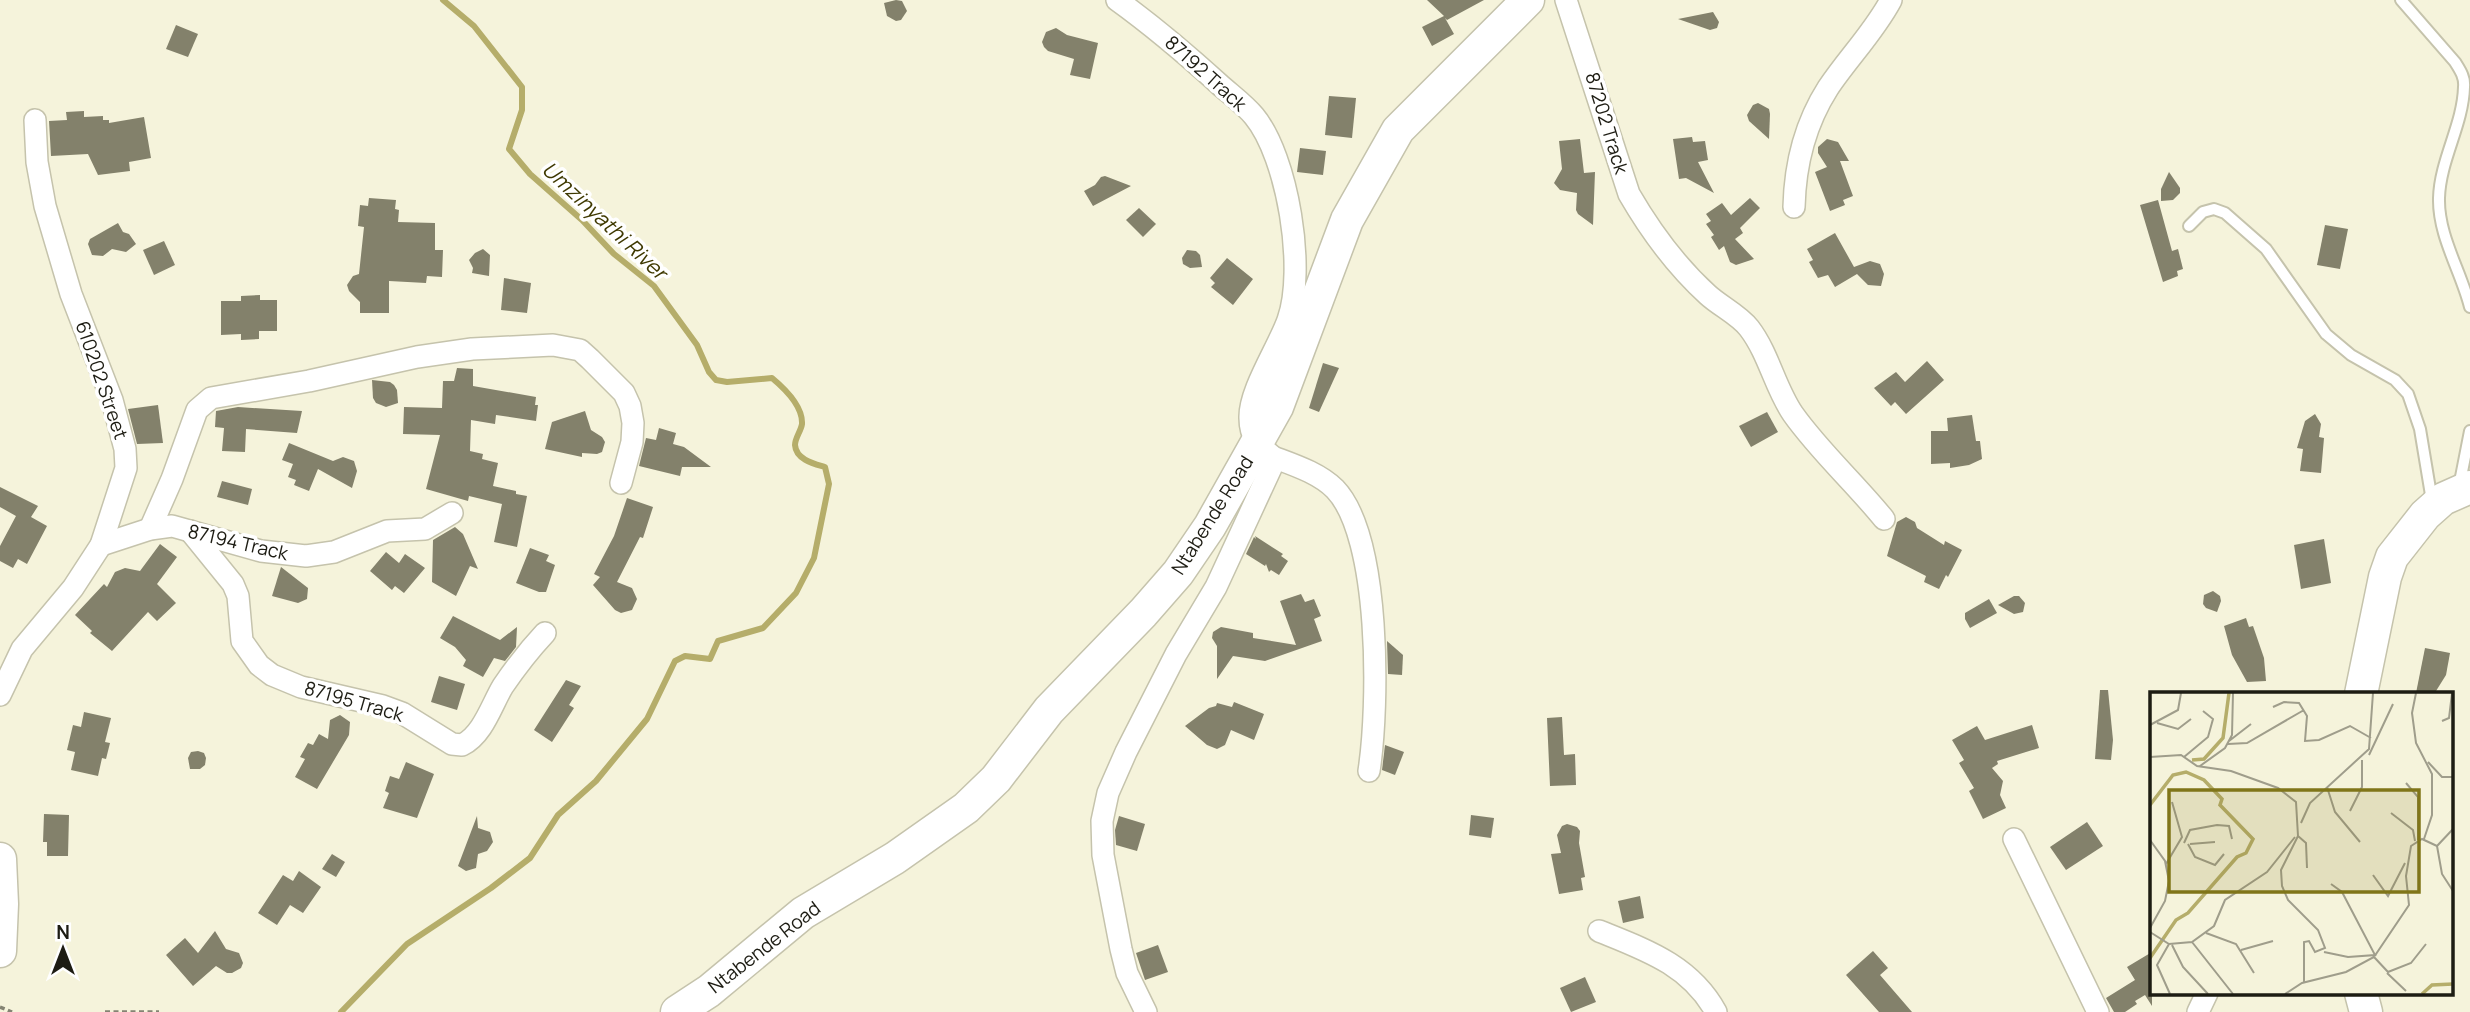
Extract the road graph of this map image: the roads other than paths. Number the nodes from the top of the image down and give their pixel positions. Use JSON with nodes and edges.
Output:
{"nodes":[{"id":1,"x":1116,"y":0,"type":"edge"},
{"id":2,"x":1528,"y":0,"type":"edge"},
{"id":3,"x":1566,"y":0,"type":"edge"},
{"id":4,"x":1891,"y":0,"type":"edge"},
{"id":5,"x":2401,"y":0,"type":"edge"},
{"id":6,"x":35,"y":120,"type":"dead end"},
{"id":7,"x":1794,"y":206,"type":"dead end"},
{"id":8,"x":2189,"y":226,"type":"dead end"},
{"id":9,"x":2470,"y":307,"type":"edge"},
{"id":10,"x":2470,"y":431,"type":"edge"},
{"id":11,"x":1265,"y":450,"type":"junction"},
{"id":12,"x":621,"y":483,"type":"dead end"},
{"id":13,"x":2454,"y":496,"type":"edge"},
{"id":14,"x":453,"y":513,"type":"dead end"},
{"id":15,"x":1884,"y":519,"type":"dead end"},
{"id":16,"x":150,"y":528,"type":"junction"},
{"id":17,"x":190,"y":531,"type":"junction"},
{"id":18,"x":102,"y":545,"type":"junction"},
{"id":19,"x":2377,"y":617,"type":"junction"},
{"id":20,"x":545,"y":633,"type":"dead end"},
{"id":21,"x":2345,"y":692,"type":"edge"},
{"id":22,"x":2361,"y":692,"type":"edge"},
{"id":23,"x":0,"y":695,"type":"edge"},
{"id":24,"x":1369,"y":771,"type":"dead end"},
{"id":25,"x":2014,"y":839,"type":"dead end"},
{"id":26,"x":0,"y":859,"type":"edge"},
{"id":27,"x":1599,"y":931,"type":"dead end"},
{"id":28,"x":0,"y":951,"type":"edge"},
{"id":29,"x":2206,"y":995,"type":"edge"},
{"id":30,"x":2362,"y":995,"type":"edge"},
{"id":31,"x":677,"y":1012,"type":"edge"},
{"id":32,"x":1146,"y":1012,"type":"edge"},
{"id":33,"x":1716,"y":1012,"type":"edge"},
{"id":34,"x":2098,"y":1012,"type":"edge"},
{"id":35,"x":2198,"y":1012,"type":"edge"},
{"id":36,"x":2366,"y":1012,"type":"edge"}],
"edges":[{"from":1,"to":11,"type":"street","name":"87192 Track"},
{"from":2,"to":11,"type":"street","name":"Ntabende Road"},
{"from":3,"to":15,"type":"street","name":"87202 Track"},
{"from":4,"to":7,"type":"street"},
{"from":5,"to":9,"type":"lane"},
{"from":6,"to":18,"type":"street","name":"610202 Street"},
{"from":8,"to":13,"type":"lane"},
{"from":10,"to":13,"type":"lane"},
{"from":11,"to":24,"type":"street"},
{"from":11,"to":31,"type":"street","name":"Ntabende Road"},
{"from":11,"to":32,"type":"street"},
{"from":12,"to":16,"type":"street"},
{"from":13,"to":19,"type":"street"},
{"from":14,"to":17,"type":"street","name":"87194 Track"},
{"from":16,"to":17,"type":"street","name":"87194 Track"},
{"from":16,"to":18,"type":"street","name":"87194 Track"},
{"from":17,"to":20,"type":"street","name":"87195 Track"},
{"from":18,"to":23,"type":"street","name":"610202 Street"},
{"from":19,"to":21,"type":"street"},
{"from":19,"to":22,"type":"street"},
{"from":25,"to":34,"type":"street"},
{"from":26,"to":28,"type":"street"},
{"from":27,"to":33,"type":"street"},
{"from":29,"to":35,"type":"street"},
{"from":30,"to":36,"type":"street"}]}
